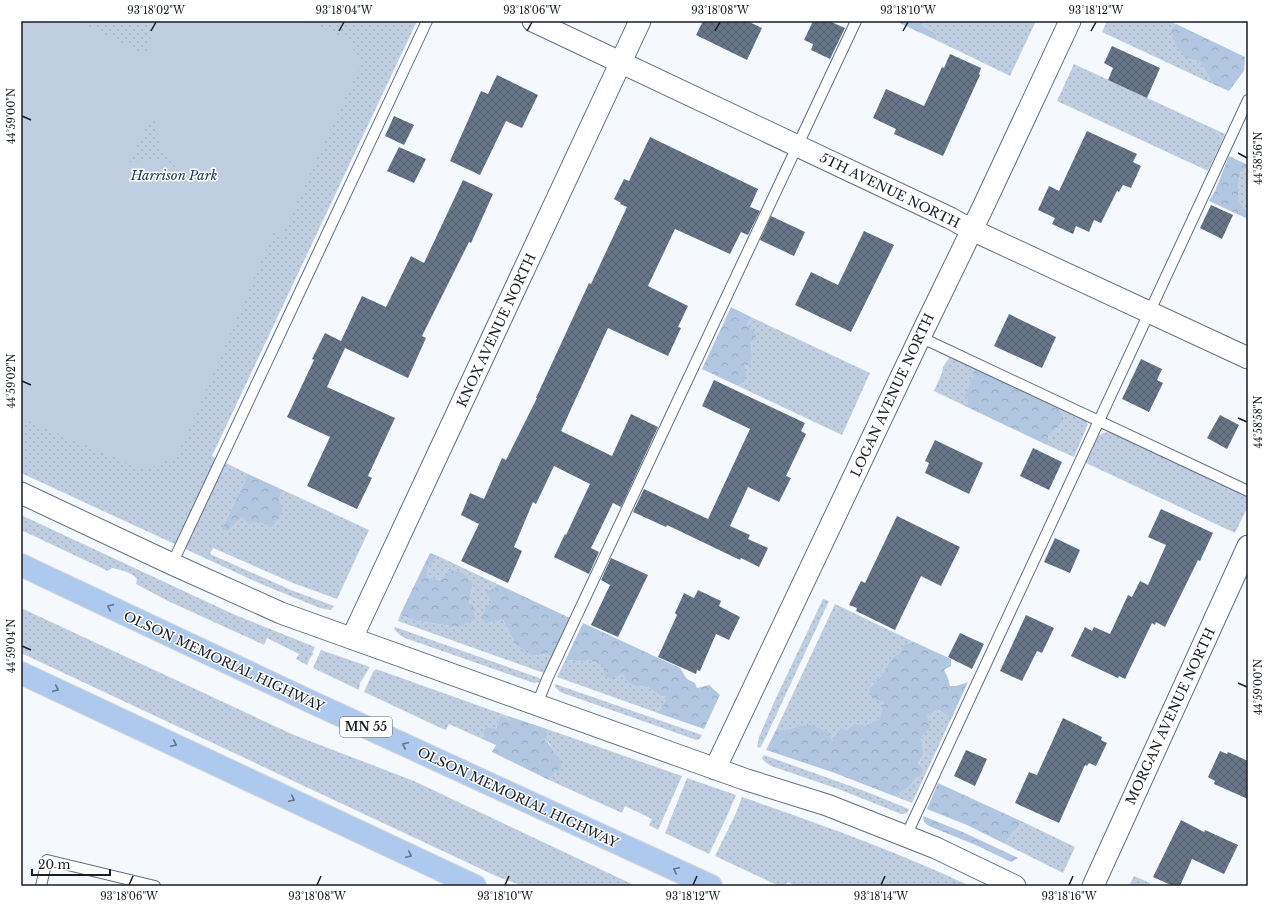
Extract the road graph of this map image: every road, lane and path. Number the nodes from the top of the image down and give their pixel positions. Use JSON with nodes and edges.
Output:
{"nodes":[{"id":1,"x":427,"y":21,"type":"edge"},
{"id":2,"x":533,"y":21,"type":"edge"},
{"id":3,"x":640,"y":21,"type":"edge"},
{"id":4,"x":856,"y":21,"type":"edge"},
{"id":5,"x":1070,"y":21,"type":"edge"},
{"id":6,"x":621,"y":62,"type":"junction"},
{"id":7,"x":1248,"y":100,"type":"edge"},
{"id":8,"x":797,"y":146,"type":"junction"},
{"id":9,"x":972,"y":230,"type":"junction"},
{"id":10,"x":1148,"y":313,"type":"junction"},
{"id":11,"x":920,"y":337,"type":"junction"},
{"id":12,"x":1248,"y":358,"type":"edge"},
{"id":13,"x":1099,"y":420,"type":"junction"},
{"id":14,"x":1248,"y":491,"type":"edge"},
{"id":15,"x":21,"y":493,"type":"edge"},
{"id":16,"x":1248,"y":546,"type":"edge"},
{"id":17,"x":172,"y":564,"type":"junction"},
{"id":18,"x":21,"y":565,"type":"edge"},
{"id":19,"x":352,"y":638,"type":"junction"},
{"id":20,"x":21,"y":672,"type":"edge"},
{"id":21,"x":537,"y":704,"type":"junction"},
{"id":22,"x":715,"y":769,"type":"junction"},
{"id":23,"x":906,"y":836,"type":"junction"},
{"id":24,"x":41,"y":886,"type":"edge"},
{"id":25,"x":155,"y":886,"type":"edge"},
{"id":26,"x":475,"y":886,"type":"edge"},
{"id":27,"x":712,"y":886,"type":"edge"},
{"id":28,"x":1015,"y":886,"type":"edge"},
{"id":29,"x":1093,"y":886,"type":"edge"}],
"edges":[{"from":1,"to":17,"type":"lane"},
{"from":2,"to":6,"type":"street","name":"5TH AVENUE NORTH"},
{"from":3,"to":6,"type":"street","name":"KNOX AVENUE NORTH"},
{"from":4,"to":8,"type":"lane"},
{"from":5,"to":9,"type":"street","name":"LOGAN AVENUE NORTH"},
{"from":6,"to":8,"type":"street","name":"5TH AVENUE NORTH"},
{"from":6,"to":19,"type":"street","name":"KNOX AVENUE NORTH"},
{"from":7,"to":10,"type":"lane"},
{"from":8,"to":9,"type":"street","name":"5TH AVENUE NORTH"},
{"from":8,"to":21,"type":"lane"},
{"from":9,"to":10,"type":"street","name":"5TH AVENUE NORTH"},
{"from":9,"to":11,"type":"street","name":"LOGAN AVENUE NORTH"},
{"from":10,"to":12,"type":"street","name":"5TH AVENUE NORTH"},
{"from":10,"to":13,"type":"lane"},
{"from":11,"to":13,"type":"lane"},
{"from":11,"to":22,"type":"street","name":"LOGAN AVENUE NORTH"},
{"from":13,"to":14,"type":"lane"},
{"from":13,"to":23,"type":"lane"},
{"from":15,"to":17,"type":"street"},
{"from":16,"to":29,"type":"street","name":"MORGAN AVENUE NORTH"},
{"from":17,"to":19,"type":"street"},
{"from":27,"to":18,"type":"main road","name":"OLSON MEMORIAL HIGHWAY","number":"MN 55","one_way":true},
{"from":19,"to":21,"type":"street"},
{"from":20,"to":26,"type":"main road","one_way":true},
{"from":21,"to":22,"type":"street"},
{"from":22,"to":23,"type":"street"},
{"from":23,"to":28,"type":"street"},
{"from":24,"to":25,"type":"lane"}]}
